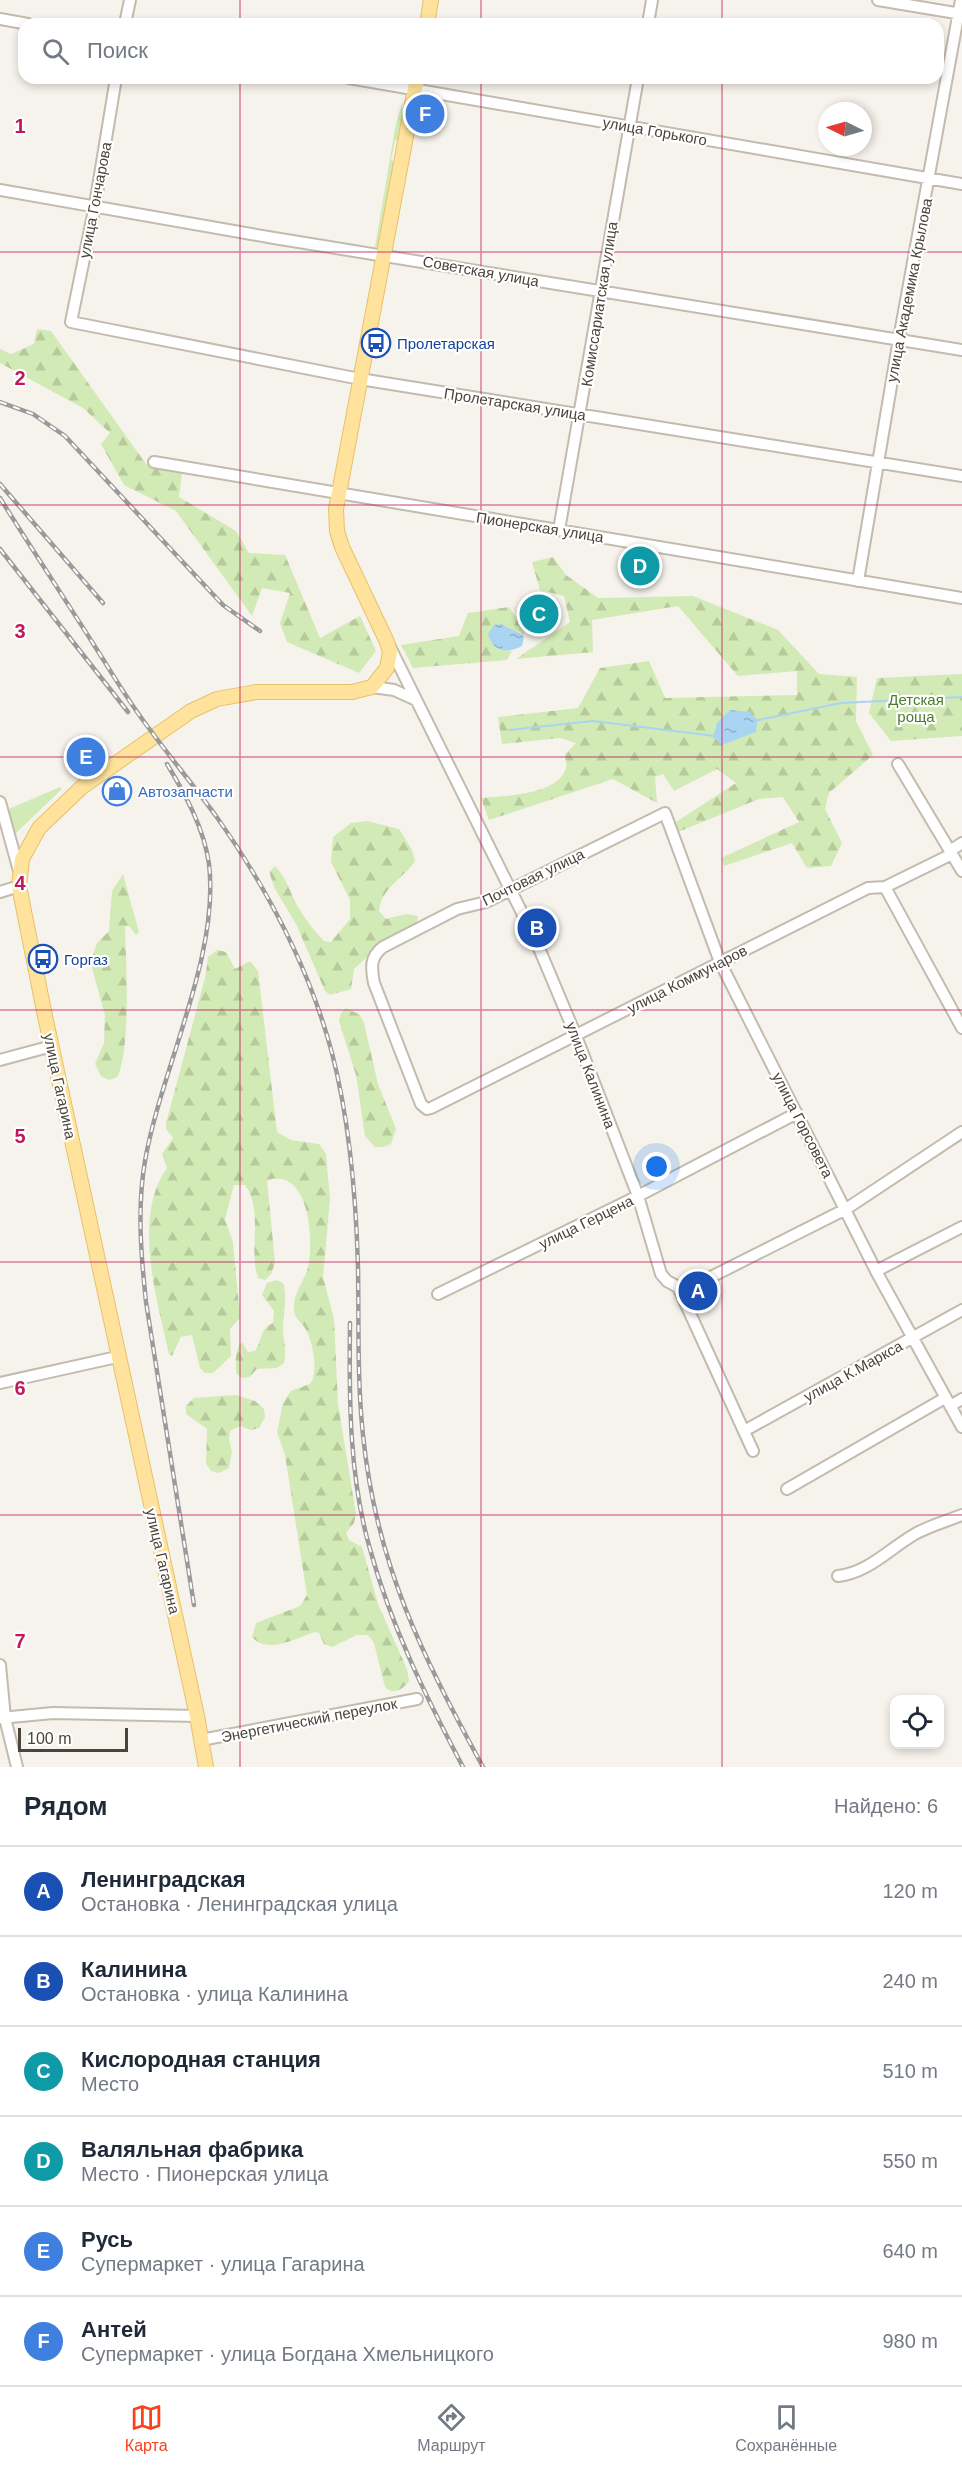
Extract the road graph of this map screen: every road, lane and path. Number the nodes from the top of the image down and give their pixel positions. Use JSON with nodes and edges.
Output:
{"nodes":[{"id":1,"x":130,"y":0,"type":"edge"},
{"id":2,"x":431,"y":0,"type":"edge"},
{"id":3,"x":652,"y":0,"type":"edge"},
{"id":4,"x":878,"y":0,"type":"edge"},
{"id":5,"x":961,"y":0,"type":"edge"},
{"id":6,"x":960,"y":14,"type":"edge"},
{"id":7,"x":126,"y":18,"type":"edge"},
{"id":8,"x":428,"y":18,"type":"edge"},
{"id":9,"x":649,"y":18,"type":"edge"},
{"id":10,"x":0,"y":19,"type":"edge"},
{"id":11,"x":18,"y":22,"type":"edge"},
{"id":12,"x":115,"y":84,"type":"edge"},
{"id":13,"x":416,"y":84,"type":"edge"},
{"id":14,"x":637,"y":84,"type":"edge"},
{"id":15,"x":629,"y":127,"type":"junction"},
{"id":16,"x":930,"y":178,"type":"junction"},
{"id":17,"x":962,"y":184,"type":"edge"},
{"id":18,"x":0,"y":190,"type":"edge"},
{"id":19,"x":95,"y":205,"type":"junction"},
{"id":20,"x":383,"y":255,"type":"junction"},
{"id":21,"x":600,"y":291,"type":"junction"},
{"id":22,"x":71,"y":322,"type":"joint"},
{"id":23,"x":899,"y":339,"type":"junction"},
{"id":24,"x":962,"y":350,"type":"edge"},
{"id":25,"x":360,"y":379,"type":"junction"},
{"id":26,"x":581,"y":416,"type":"junction"},
{"id":27,"x":154,"y":462,"type":"dead end"},
{"id":28,"x":879,"y":463,"type":"junction"},
{"id":29,"x":962,"y":476,"type":"edge"},
{"id":30,"x":338,"y":494,"type":"junction"},
{"id":31,"x":560,"y":530,"type":"junction"},
{"id":32,"x":858,"y":581,"type":"junction"},
{"id":33,"x":962,"y":598,"type":"edge"},
{"id":34,"x":387,"y":642,"type":"junction"},
{"id":35,"x":372,"y":687,"type":"junction"},
{"id":36,"x":416,"y":700,"type":"junction"},
{"id":37,"x":898,"y":764,"type":"dead end"},
{"id":38,"x":0,"y":802,"type":"edge"},
{"id":39,"x":665,"y":813,"type":"joint"},
{"id":40,"x":962,"y":843,"type":"edge"},
{"id":41,"x":951,"y":853,"type":"junction"},
{"id":42,"x":962,"y":871,"type":"edge"},
{"id":43,"x":19,"y":872,"type":"junction"},
{"id":44,"x":19,"y":886,"type":"junction"},
{"id":45,"x":885,"y":887,"type":"junction"},
{"id":46,"x":512,"y":889,"type":"junction"},
{"id":47,"x":0,"y":892,"type":"edge"},
{"id":48,"x":720,"y":962,"type":"junction"},
{"id":49,"x":962,"y":1028,"type":"edge"},
{"id":50,"x":576,"y":1036,"type":"junction"},
{"id":51,"x":52,"y":1046,"type":"junction"},
{"id":52,"x":0,"y":1060,"type":"edge"},
{"id":53,"x":424,"y":1107,"type":"joint"},
{"id":54,"x":797,"y":1113,"type":"junction"},
{"id":55,"x":962,"y":1132,"type":"edge"},
{"id":56,"x":638,"y":1197,"type":"junction"},
{"id":57,"x":846,"y":1209,"type":"junction"},
{"id":58,"x":962,"y":1227,"type":"edge"},
{"id":59,"x":876,"y":1271,"type":"junction"},
{"id":60,"x":678,"y":1287,"type":"junction"},
{"id":61,"x":438,"y":1294,"type":"dead end"},
{"id":62,"x":962,"y":1310,"type":"edge"},
{"id":63,"x":914,"y":1337,"type":"junction"},
{"id":64,"x":117,"y":1357,"type":"junction"},
{"id":65,"x":0,"y":1383,"type":"edge"},
{"id":66,"x":962,"y":1399,"type":"edge"},
{"id":67,"x":948,"y":1402,"type":"junction"},
{"id":68,"x":962,"y":1427,"type":"edge"},
{"id":69,"x":744,"y":1431,"type":"junction"},
{"id":70,"x":753,"y":1451,"type":"dead end"},
{"id":71,"x":787,"y":1489,"type":"dead end"},
{"id":72,"x":962,"y":1515,"type":"edge"},
{"id":73,"x":838,"y":1576,"type":"dead end"},
{"id":74,"x":0,"y":1665,"type":"edge"},
{"id":75,"x":417,"y":1699,"type":"dead end"},
{"id":76,"x":197,"y":1716,"type":"junction"},
{"id":77,"x":3,"y":1718,"type":"edge"},
{"id":78,"x":201,"y":1740,"type":"junction"},
{"id":79,"x":17,"y":1767,"type":"edge"},
{"id":80,"x":206,"y":1767,"type":"edge"}],
"edges":[{"from":1,"to":7,"type":"street"},
{"from":2,"to":8,"type":"main road"},
{"from":3,"to":9,"type":"street"},
{"from":4,"to":6,"type":"street"},
{"from":5,"to":6,"type":"street","name":"улица Академика Крылова"},
{"from":6,"to":16,"type":"street","name":"улица Академика Крылова"},
{"from":10,"to":11,"type":"street"},
{"from":12,"to":19,"type":"street","name":"улица Гончарова"},
{"from":13,"to":15,"type":"street","name":"улица Горького"},
{"from":13,"to":20,"type":"main road"},
{"from":14,"to":15,"type":"street","name":"Комиссариатская улица"},
{"from":15,"to":16,"type":"street","name":"улица Горького"},
{"from":15,"to":21,"type":"street","name":"Комиссариатская улица"},
{"from":16,"to":17,"type":"street","name":"улица Горького"},
{"from":16,"to":23,"type":"street","name":"улица Академика Крылова"},
{"from":18,"to":19,"type":"street","name":"Советская улица"},
{"from":19,"to":20,"type":"street","name":"Советская улица"},
{"from":19,"to":22,"type":"street","name":"улица Гончарова"},
{"from":20,"to":21,"type":"street","name":"Советская улица"},
{"from":20,"to":25,"type":"main road"},
{"from":21,"to":23,"type":"street","name":"Советская улица"},
{"from":21,"to":26,"type":"street","name":"Комиссариатская улица"},
{"from":22,"to":25,"type":"street","name":"Пролетарская улица"},
{"from":23,"to":24,"type":"street","name":"Советская улица"},
{"from":23,"to":28,"type":"street","name":"улица Академика Крылова"},
{"from":25,"to":26,"type":"street","name":"Пролетарская улица"},
{"from":25,"to":30,"type":"main road"},
{"from":26,"to":28,"type":"street","name":"Пролетарская улица"},
{"from":26,"to":31,"type":"street","name":"Комиссариатская улица"},
{"from":27,"to":30,"type":"street","name":"Пионерская улица"},
{"from":28,"to":29,"type":"street","name":"Пролетарская улица"},
{"from":28,"to":32,"type":"street","name":"улица Академика Крылова"},
{"from":30,"to":31,"type":"street","name":"Пионерская улица"},
{"from":30,"to":34,"type":"main road"},
{"from":31,"to":32,"type":"street","name":"Пионерская улица"},
{"from":32,"to":33,"type":"street","name":"Пионерская улица"},
{"from":34,"to":35,"type":"main road"},
{"from":34,"to":36,"type":"street","name":"улица Калинина"},
{"from":35,"to":36,"type":"street"},
{"from":35,"to":43,"type":"main road","name":"улица Гагарина"},
{"from":36,"to":46,"type":"street","name":"улица Калинина"},
{"from":37,"to":41,"type":"street"},
{"from":38,"to":43,"type":"street"},
{"from":39,"to":46,"type":"street","name":"Почтовая улица"},
{"from":39,"to":48,"type":"street","name":"улица Горсовета"},
{"from":40,"to":41,"type":"street","name":"улица Коммунаров"},
{"from":41,"to":42,"type":"street"},
{"from":41,"to":45,"type":"street","name":"улица Коммунаров"},
{"from":43,"to":44,"type":"main road","name":"улица Гагарина"},
{"from":44,"to":47,"type":"street"},
{"from":44,"to":51,"type":"main road","name":"улица Гагарина"},
{"from":45,"to":48,"type":"street","name":"улица Коммунаров"},
{"from":45,"to":49,"type":"street"},
{"from":46,"to":50,"type":"street","name":"улица Калинина"},
{"from":46,"to":53,"type":"street","name":"Почтовая улица"},
{"from":48,"to":50,"type":"street","name":"улица Коммунаров"},
{"from":48,"to":54,"type":"street","name":"улица Горсовета"},
{"from":50,"to":53,"type":"street","name":"улица Коммунаров"},
{"from":50,"to":56,"type":"street","name":"улица Калинина"},
{"from":51,"to":52,"type":"street"},
{"from":51,"to":64,"type":"main road","name":"улица Гагарина"},
{"from":54,"to":56,"type":"street","name":"улица Герцена"},
{"from":54,"to":57,"type":"street","name":"улица Горсовета"},
{"from":55,"to":57,"type":"street"},
{"from":56,"to":60,"type":"street","name":"улица Калинина"},
{"from":56,"to":61,"type":"street","name":"улица Герцена"},
{"from":57,"to":59,"type":"street","name":"улица Горсовета"},
{"from":57,"to":60,"type":"street"},
{"from":58,"to":59,"type":"street"},
{"from":59,"to":63,"type":"street","name":"улица Горсовета"},
{"from":60,"to":69,"type":"street","name":"улица Калинина"},
{"from":62,"to":63,"type":"street","name":"улица К.Маркса"},
{"from":63,"to":67,"type":"street","name":"улица Горсовета"},
{"from":63,"to":69,"type":"street","name":"улица К.Маркса"},
{"from":64,"to":65,"type":"street"},
{"from":64,"to":76,"type":"main road","name":"улица Гагарина"},
{"from":66,"to":67,"type":"street"},
{"from":67,"to":68,"type":"street","name":"улица Горсовета"},
{"from":67,"to":71,"type":"street"},
{"from":69,"to":70,"type":"street","name":"улица Калинина"},
{"from":72,"to":73,"type":"street"},
{"from":74,"to":77,"type":"street"},
{"from":75,"to":78,"type":"street","name":"Энергетический переулок"},
{"from":76,"to":77,"type":"street"},
{"from":76,"to":78,"type":"main road","name":"улица Гагарина"},
{"from":77,"to":79,"type":"street"},
{"from":78,"to":80,"type":"main road","name":"улица Гагарина"}]}
